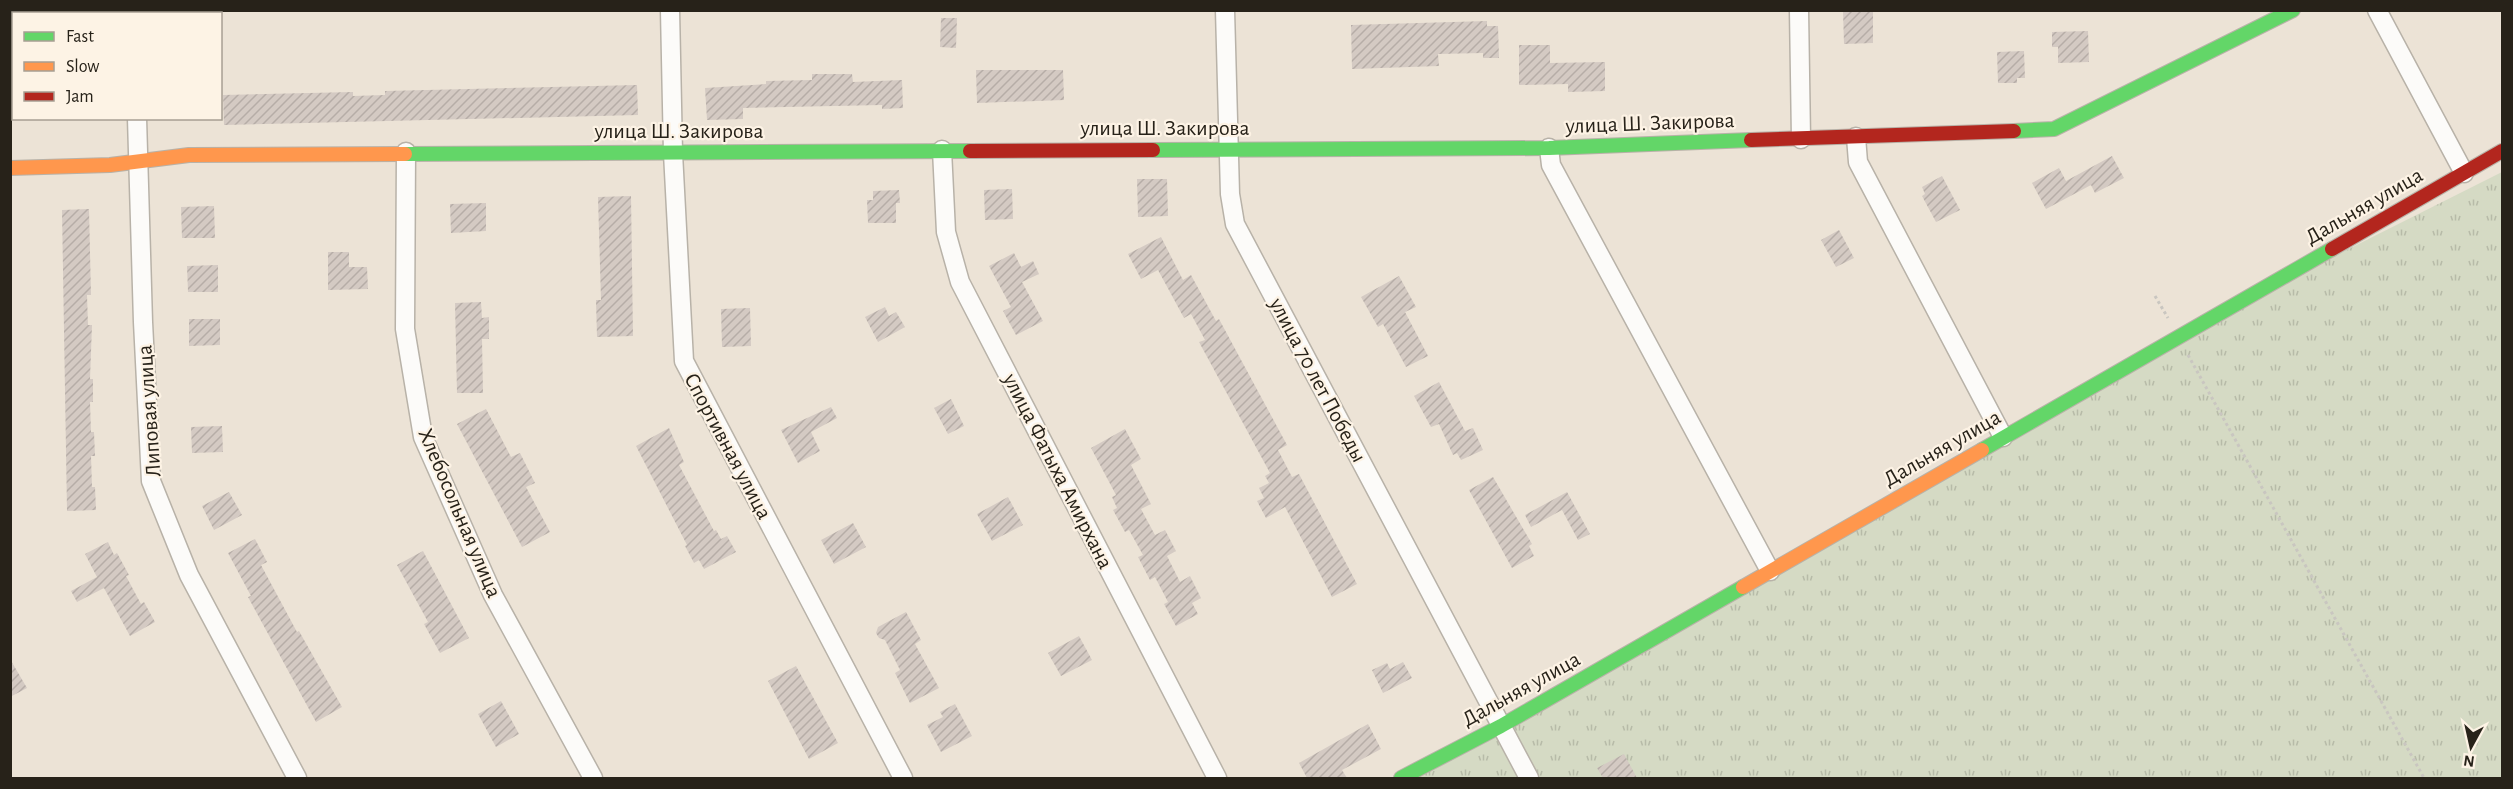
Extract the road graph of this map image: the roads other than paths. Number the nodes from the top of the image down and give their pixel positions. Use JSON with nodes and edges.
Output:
{"nodes":[{"id":1,"x":670,"y":10,"type":"edge"},
{"id":2,"x":1225,"y":10,"type":"edge"},
{"id":3,"x":1799,"y":10,"type":"edge"},
{"id":4,"x":2293,"y":10,"type":"edge"},
{"id":5,"x":2377,"y":10,"type":"edge"},
{"id":6,"x":137,"y":120,"type":"edge"},
{"id":7,"x":1856,"y":137,"type":"junction"},
{"id":8,"x":1801,"y":139,"type":"junction"},
{"id":9,"x":1550,"y":148,"type":"junction"},
{"id":10,"x":1229,"y":149,"type":"junction"},
{"id":11,"x":942,"y":150,"type":"junction"},
{"id":12,"x":2502,"y":151,"type":"edge"},
{"id":13,"x":406,"y":152,"type":"junction"},
{"id":14,"x":673,"y":153,"type":"junction"},
{"id":15,"x":139,"y":161,"type":"junction"},
{"id":16,"x":10,"y":168,"type":"edge"},
{"id":17,"x":2464,"y":173,"type":"junction"},
{"id":18,"x":2003,"y":437,"type":"junction"},
{"id":19,"x":1770,"y":571,"type":"junction"},
{"id":20,"x":1501,"y":726,"type":"junction"},
{"id":21,"x":297,"y":778,"type":"edge"},
{"id":22,"x":593,"y":778,"type":"edge"},
{"id":23,"x":903,"y":778,"type":"edge"},
{"id":24,"x":1217,"y":778,"type":"edge"},
{"id":25,"x":1401,"y":778,"type":"edge"},
{"id":26,"x":1529,"y":778,"type":"edge"}],
"edges":[{"from":1,"to":14,"type":"street","name":"Спортивная улица"},
{"from":2,"to":10,"type":"street","name":"улица 70 лет Победы"},
{"from":3,"to":8,"type":"street"},
{"from":4,"to":7,"type":"street","name":"улица Ш. Закирова"},
{"from":5,"to":17,"type":"street"},
{"from":6,"to":15,"type":"street","name":"Липовая улица"},
{"from":7,"to":8,"type":"street","name":"улица Ш. Закирова"},
{"from":7,"to":18,"type":"street"},
{"from":8,"to":9,"type":"street","name":"улица Ш. Закирова"},
{"from":9,"to":10,"type":"street","name":"улица Ш. Закирова"},
{"from":9,"to":19,"type":"street"},
{"from":10,"to":11,"type":"street","name":"улица Ш. Закирова"},
{"from":10,"to":20,"type":"street","name":"улица 70 лет Победы"},
{"from":11,"to":14,"type":"street","name":"улица Ш. Закирова"},
{"from":11,"to":24,"type":"street","name":"улица Фатыха Амирхана"},
{"from":12,"to":17,"type":"street","name":"Дальняя улица"},
{"from":13,"to":14,"type":"street","name":"улица Ш. Закирова"},
{"from":13,"to":15,"type":"street","name":"улица Ш. Закирова"},
{"from":13,"to":22,"type":"street","name":"Хлебосольная улица"},
{"from":14,"to":23,"type":"street","name":"Спортивная улица"},
{"from":15,"to":16,"type":"street","name":"улица Ш. Закирова"},
{"from":15,"to":21,"type":"street","name":"Липовая улица"},
{"from":17,"to":18,"type":"street","name":"Дальняя улица"},
{"from":18,"to":19,"type":"street","name":"Дальняя улица"},
{"from":19,"to":20,"type":"street","name":"Дальняя улица"},
{"from":20,"to":25,"type":"street","name":"Дальняя улица"},
{"from":20,"to":26,"type":"street","name":"улица 70 лет Победы"}]}
